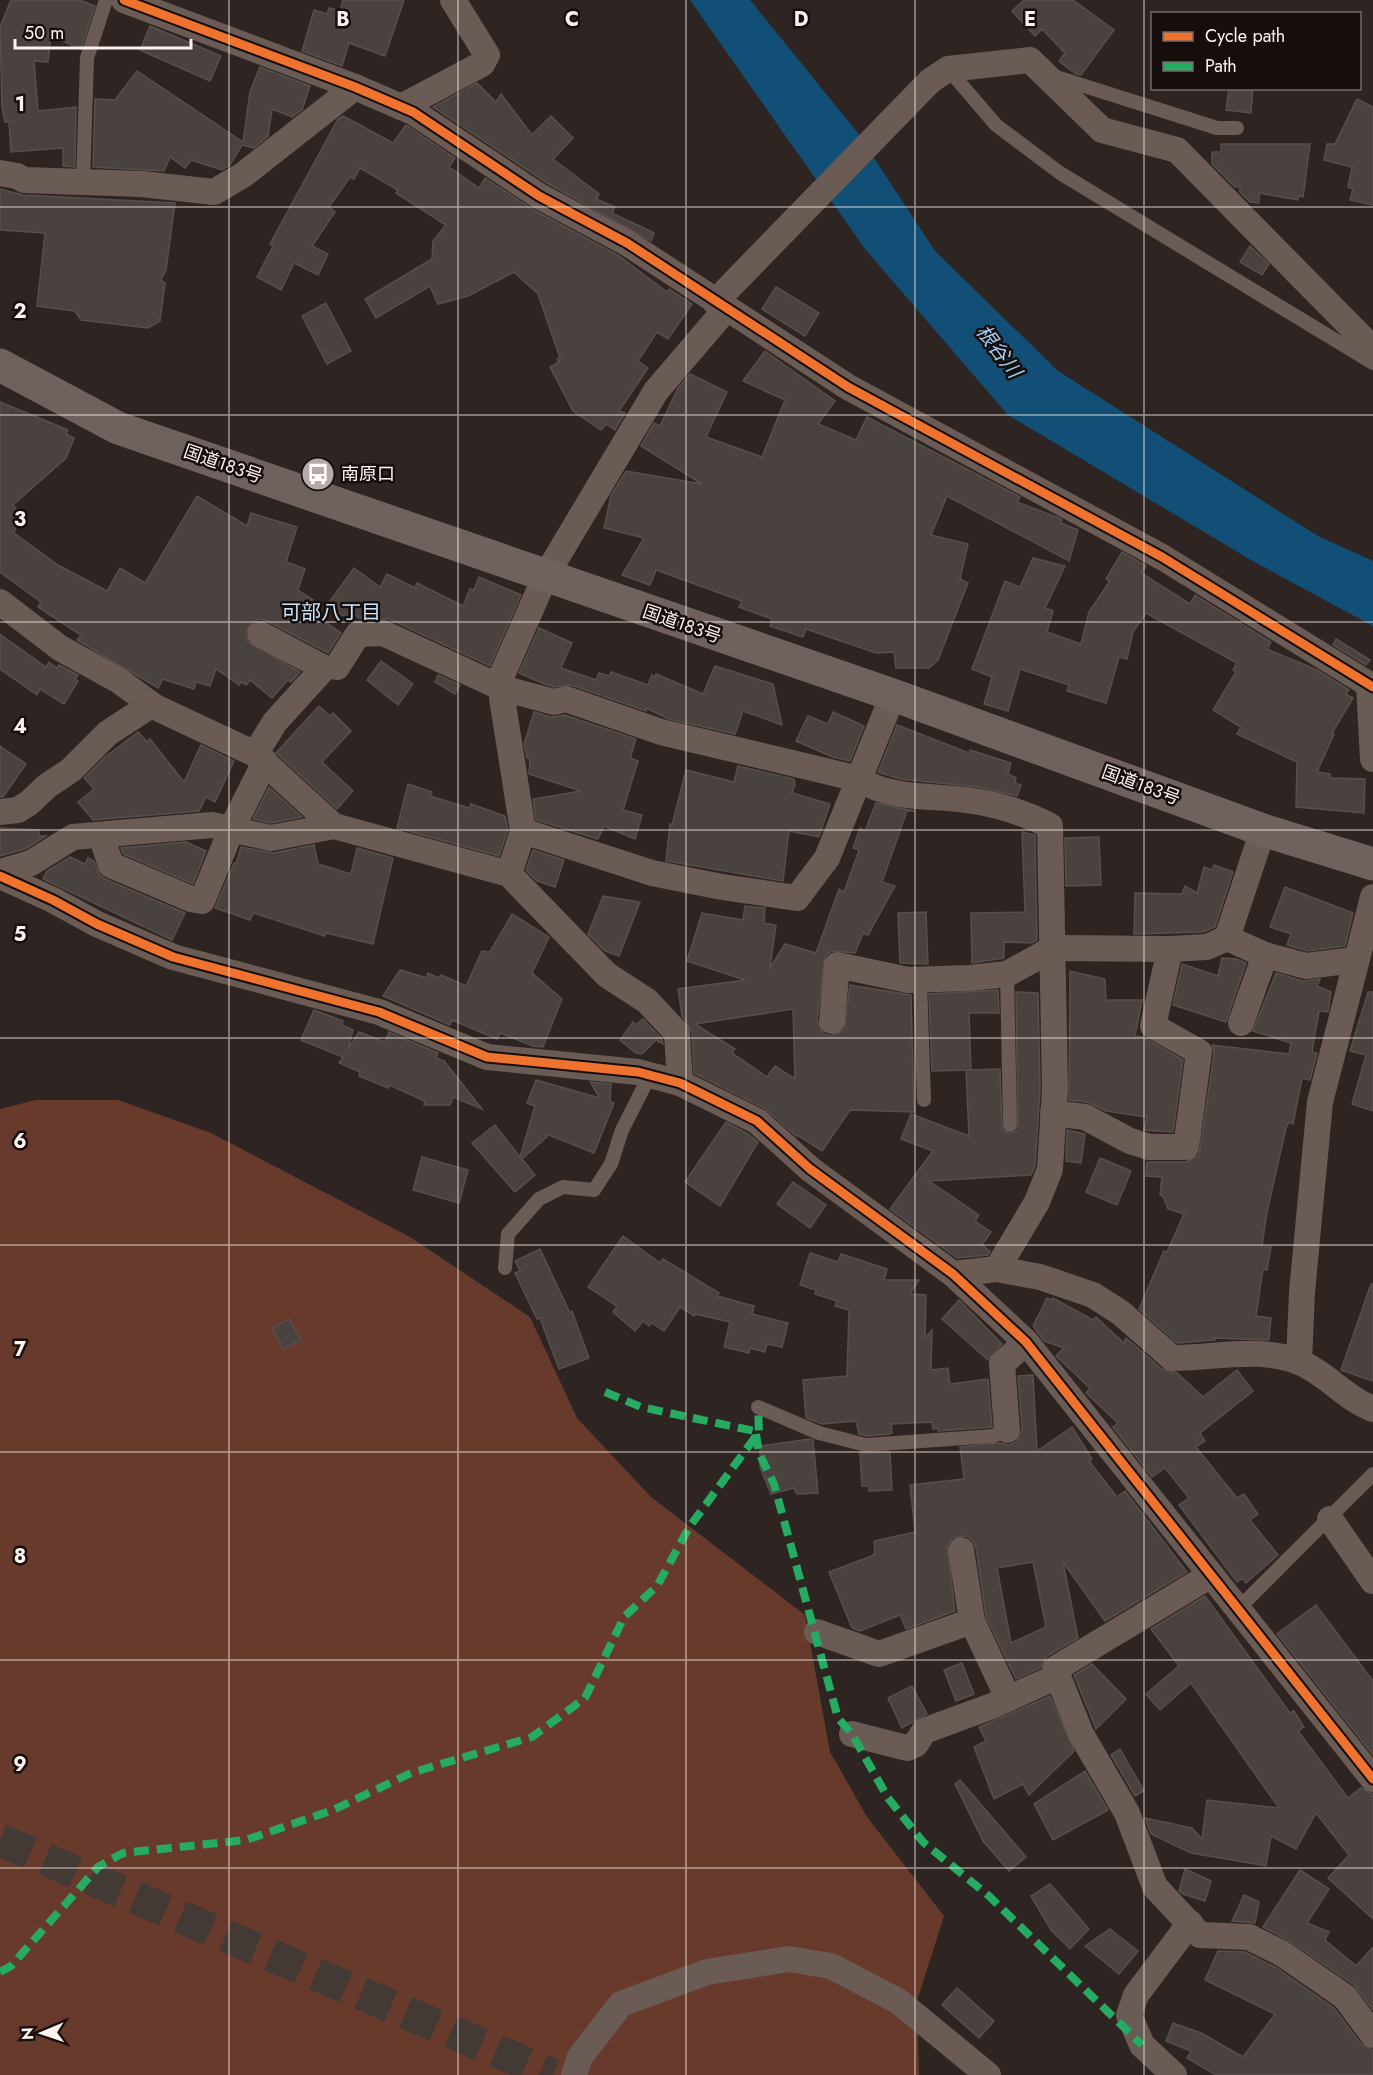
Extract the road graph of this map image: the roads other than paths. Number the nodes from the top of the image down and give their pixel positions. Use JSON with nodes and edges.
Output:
{"nodes":[{"id":1,"x":105,"y":0,"type":"edge"},
{"id":2,"x":124,"y":0,"type":"edge"},
{"id":3,"x":453,"y":0,"type":"edge"},
{"id":4,"x":939,"y":75,"type":"junction"},
{"id":5,"x":1048,"y":77,"type":"junction"},
{"id":6,"x":355,"y":87,"type":"junction"},
{"id":7,"x":401,"y":106,"type":"junction"},
{"id":8,"x":1237,"y":128,"type":"dead end"},
{"id":9,"x":0,"y":173,"type":"edge"},
{"id":10,"x":83,"y":183,"type":"junction"},
{"id":11,"x":721,"y":305,"type":"junction"},
{"id":12,"x":1373,"y":349,"type":"edge"},
{"id":13,"x":1373,"y":363,"type":"edge"},
{"id":14,"x":0,"y":365,"type":"edge"},
{"id":15,"x":545,"y":577,"type":"junction"},
{"id":16,"x":0,"y":602,"type":"edge"},
{"id":17,"x":260,"y":634,"type":"dead end"},
{"id":18,"x":337,"y":667,"type":"dead end"},
{"id":19,"x":1371,"y":686,"type":"edge"},
{"id":20,"x":502,"y":688,"type":"junction"},
{"id":21,"x":893,"y":695,"type":"junction"},
{"id":22,"x":151,"y":705,"type":"junction"},
{"id":23,"x":260,"y":758,"type":"junction"},
{"id":24,"x":1373,"y":759,"type":"edge"},
{"id":25,"x":859,"y":779,"type":"junction"},
{"id":26,"x":0,"y":812,"type":"edge"},
{"id":27,"x":334,"y":826,"type":"junction"},
{"id":28,"x":232,"y":828,"type":"junction"},
{"id":29,"x":1263,"y":830,"type":"junction"},
{"id":30,"x":523,"y":831,"type":"junction"},
{"id":31,"x":101,"y":836,"type":"junction"},
{"id":32,"x":1373,"y":864,"type":"edge"},
{"id":33,"x":0,"y":874,"type":"edge"},
{"id":34,"x":509,"y":874,"type":"junction"},
{"id":35,"x":1373,"y":897,"type":"edge"},
{"id":36,"x":1227,"y":938,"type":"junction"},
{"id":37,"x":1054,"y":948,"type":"junction"},
{"id":38,"x":1170,"y":949,"type":"junction"},
{"id":39,"x":1264,"y":955,"type":"junction"},
{"id":40,"x":1355,"y":960,"type":"junction"},
{"id":41,"x":1006,"y":974,"type":"junction"},
{"id":42,"x":920,"y":980,"type":"junction"},
{"id":43,"x":832,"y":1021,"type":"dead end"},
{"id":44,"x":1241,"y":1023,"type":"dead end"},
{"id":45,"x":651,"y":1075,"type":"junction"},
{"id":46,"x":680,"y":1083,"type":"junction"},
{"id":47,"x":924,"y":1100,"type":"dead end"},
{"id":48,"x":1053,"y":1113,"type":"junction"},
{"id":49,"x":1010,"y":1125,"type":"dead end"},
{"id":50,"x":505,"y":1268,"type":"dead end"},
{"id":51,"x":997,"y":1269,"type":"junction"},
{"id":52,"x":953,"y":1274,"type":"junction"},
{"id":53,"x":1026,"y":1342,"type":"junction"},
{"id":54,"x":1299,"y":1362,"type":"junction"},
{"id":55,"x":758,"y":1407,"type":"dead end"},
{"id":56,"x":1373,"y":1409,"type":"edge"},
{"id":57,"x":1007,"y":1430,"type":"joint"},
{"id":58,"x":1373,"y":1474,"type":"edge"},
{"id":59,"x":1330,"y":1520,"type":"junction"},
{"id":60,"x":961,"y":1550,"type":"dead end"},
{"id":61,"x":1211,"y":1575,"type":"junction"},
{"id":62,"x":1373,"y":1581,"type":"edge"},
{"id":63,"x":1238,"y":1609,"type":"junction"},
{"id":64,"x":972,"y":1621,"type":"junction"},
{"id":65,"x":817,"y":1632,"type":"dead end"},
{"id":66,"x":1058,"y":1676,"type":"junction"},
{"id":67,"x":1008,"y":1698,"type":"junction"},
{"id":68,"x":852,"y":1734,"type":"dead end"},
{"id":69,"x":1373,"y":1779,"type":"edge"},
{"id":70,"x":1190,"y":1923,"type":"junction"},
{"id":71,"x":1373,"y":2034,"type":"edge"},
{"id":72,"x":574,"y":2075,"type":"edge"},
{"id":73,"x":988,"y":2075,"type":"edge"},
{"id":74,"x":1174,"y":2075,"type":"edge"}],
"edges":[{"from":1,"to":10,"type":"lane"},
{"from":2,"to":6,"type":"street"},
{"from":3,"to":7,"type":"street"},
{"from":4,"to":5,"type":"street"},
{"from":4,"to":11,"type":"street"},
{"from":4,"to":13,"type":"lane"},
{"from":5,"to":8,"type":"lane"},
{"from":5,"to":12,"type":"street"},
{"from":6,"to":7,"type":"street"},
{"from":6,"to":10,"type":"street"},
{"from":7,"to":11,"type":"street"},
{"from":9,"to":10,"type":"street"},
{"from":11,"to":15,"type":"street"},
{"from":11,"to":19,"type":"street"},
{"from":14,"to":15,"type":"highway","name":"国道183号"},
{"from":15,"to":20,"type":"street"},
{"from":15,"to":21,"type":"highway","name":"国道183号"},
{"from":16,"to":22,"type":"street"},
{"from":17,"to":23,"type":"street"},
{"from":18,"to":20,"type":"street"},
{"from":19,"to":24,"type":"street"},
{"from":20,"to":25,"type":"street"},
{"from":20,"to":30,"type":"street"},
{"from":21,"to":25,"type":"street"},
{"from":21,"to":29,"type":"highway","name":"国道183号"},
{"from":22,"to":23,"type":"street"},
{"from":22,"to":26,"type":"street"},
{"from":23,"to":27,"type":"street"},
{"from":23,"to":28,"type":"street"},
{"from":25,"to":30,"type":"street"},
{"from":25,"to":37,"type":"street"},
{"from":27,"to":28,"type":"street"},
{"from":27,"to":34,"type":"street"},
{"from":28,"to":31,"type":"street"},
{"from":28,"to":31,"type":"street"},
{"from":29,"to":32,"type":"highway","name":"国道183号"},
{"from":29,"to":36,"type":"street"},
{"from":30,"to":34,"type":"street"},
{"from":31,"to":33,"type":"street"},
{"from":33,"to":45,"type":"street"},
{"from":34,"to":46,"type":"street"},
{"from":35,"to":40,"type":"street"},
{"from":36,"to":38,"type":"street"},
{"from":36,"to":39,"type":"street"},
{"from":37,"to":38,"type":"street"},
{"from":37,"to":41,"type":"street"},
{"from":37,"to":48,"type":"street"},
{"from":38,"to":48,"type":"street"},
{"from":39,"to":40,"type":"street"},
{"from":39,"to":44,"type":"street"},
{"from":40,"to":54,"type":"street"},
{"from":41,"to":42,"type":"street"},
{"from":41,"to":49,"type":"lane"},
{"from":42,"to":43,"type":"street"},
{"from":42,"to":47,"type":"lane"},
{"from":45,"to":46,"type":"street"},
{"from":45,"to":50,"type":"lane"},
{"from":46,"to":52,"type":"street"},
{"from":48,"to":51,"type":"street"},
{"from":51,"to":52,"type":"street"},
{"from":51,"to":54,"type":"street"},
{"from":52,"to":53,"type":"street"},
{"from":53,"to":57,"type":"street"},
{"from":53,"to":61,"type":"street"},
{"from":54,"to":56,"type":"street"},
{"from":55,"to":57,"type":"lane"},
{"from":58,"to":59,"type":"lane"},
{"from":59,"to":62,"type":"street"},
{"from":59,"to":63,"type":"lane"},
{"from":60,"to":64,"type":"street"},
{"from":61,"to":63,"type":"street"},
{"from":61,"to":66,"type":"street"},
{"from":63,"to":69,"type":"street"},
{"from":64,"to":65,"type":"street"},
{"from":64,"to":67,"type":"street"},
{"from":66,"to":67,"type":"street"},
{"from":66,"to":70,"type":"street"},
{"from":67,"to":68,"type":"street"},
{"from":70,"to":71,"type":"street"},
{"from":70,"to":74,"type":"street"},
{"from":72,"to":73,"type":"street"}]}
